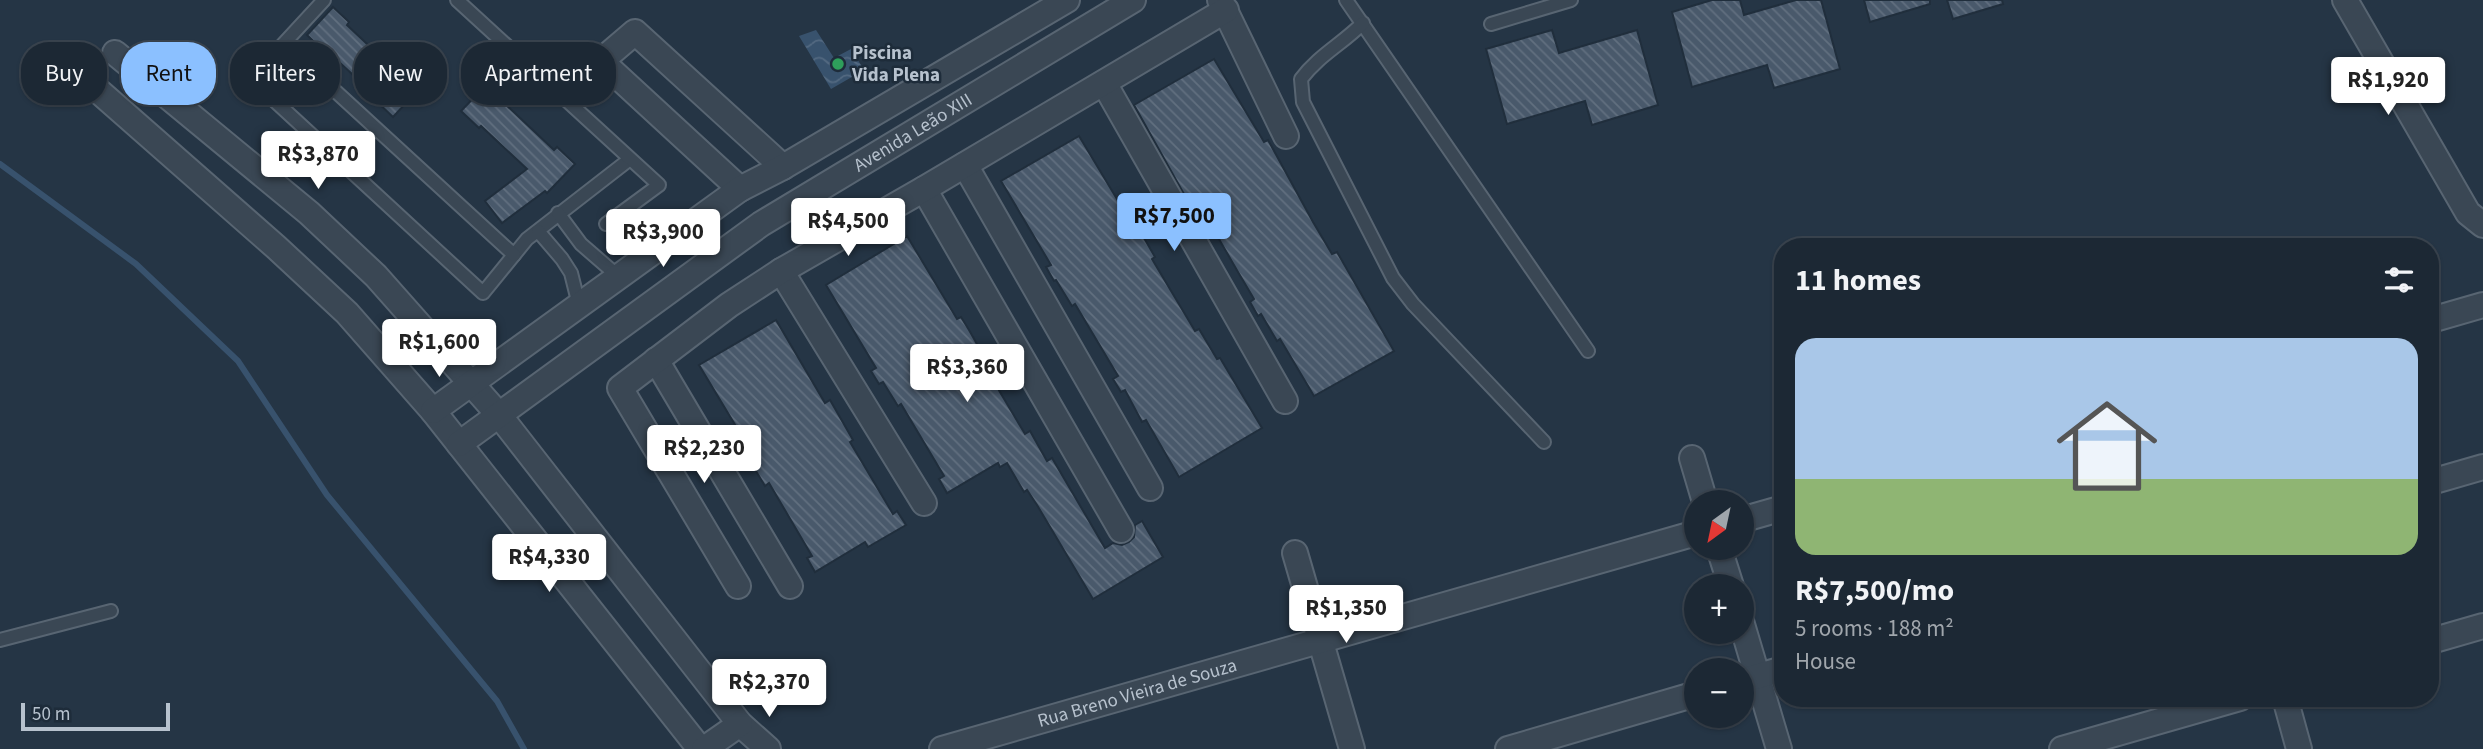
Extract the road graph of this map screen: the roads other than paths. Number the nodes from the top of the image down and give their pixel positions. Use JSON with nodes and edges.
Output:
{"nodes":[{"id":1,"x":324,"y":0,"type":"edge"},
{"id":2,"x":457,"y":0,"type":"edge"},
{"id":3,"x":1067,"y":0,"type":"edge"},
{"id":4,"x":1133,"y":0,"type":"edge"},
{"id":5,"x":1346,"y":0,"type":"edge"},
{"id":6,"x":1571,"y":0,"type":"edge"},
{"id":7,"x":2345,"y":0,"type":"edge"},
{"id":8,"x":1223,"y":5,"type":"edge"},
{"id":9,"x":1363,"y":23,"type":"junction"},
{"id":10,"x":1490,"y":24,"type":"dead end"},
{"id":11,"x":286,"y":42,"type":"edge"},
{"id":12,"x":115,"y":53,"type":"dead end"},
{"id":13,"x":1104,"y":83,"type":"junction"},
{"id":14,"x":340,"y":95,"type":"edge"},
{"id":15,"x":107,"y":99,"type":"edge"},
{"id":16,"x":279,"y":105,"type":"edge"},
{"id":17,"x":1286,"y":136,"type":"dead end"},
{"id":18,"x":630,"y":159,"type":"junction"},
{"id":19,"x":965,"y":165,"type":"junction"},
{"id":20,"x":783,"y":167,"type":"junction"},
{"id":21,"x":924,"y":189,"type":"junction"},
{"id":22,"x":740,"y":190,"type":"junction"},
{"id":23,"x":558,"y":213,"type":"junction"},
{"id":24,"x":2478,"y":216,"type":"edge"},
{"id":25,"x":606,"y":224,"type":"dead end"},
{"id":26,"x":538,"y":231,"type":"junction"},
{"id":27,"x":514,"y":255,"type":"junction"},
{"id":28,"x":780,"y":271,"type":"junction"},
{"id":29,"x":626,"y":272,"type":"junction"},
{"id":30,"x":657,"y":300,"type":"junction"},
{"id":31,"x":579,"y":305,"type":"junction"},
{"id":32,"x":2483,"y":305,"type":"edge"},
{"id":33,"x":2439,"y":318,"type":"edge"},
{"id":34,"x":1588,"y":351,"type":"dead end"},
{"id":35,"x":656,"y":360,"type":"junction"},
{"id":36,"x":471,"y":383,"type":"junction"},
{"id":37,"x":1285,"y":401,"type":"dead end"},
{"id":38,"x":433,"y":411,"type":"junction"},
{"id":39,"x":499,"y":415,"type":"junction"},
{"id":40,"x":1544,"y":442,"type":"dead end"},
{"id":41,"x":459,"y":444,"type":"junction"},
{"id":42,"x":1692,"y":458,"type":"dead end"},
{"id":43,"x":2483,"y":467,"type":"edge"},
{"id":44,"x":2439,"y":480,"type":"edge"},
{"id":45,"x":1150,"y":488,"type":"dead end"},
{"id":46,"x":1701,"y":490,"type":"edge"},
{"id":47,"x":924,"y":503,"type":"dead end"},
{"id":48,"x":1774,"y":511,"type":"edge"},
{"id":49,"x":1754,"y":516,"type":"edge"},
{"id":50,"x":1121,"y":530,"type":"dead end"},
{"id":51,"x":1684,"y":536,"type":"edge"},
{"id":52,"x":1295,"y":553,"type":"dead end"},
{"id":53,"x":738,"y":586,"type":"dead end"},
{"id":54,"x":790,"y":586,"type":"dead end"},
{"id":55,"x":111,"y":611,"type":"dead end"},
{"id":56,"x":2483,"y":626,"type":"edge"},
{"id":57,"x":0,"y":640,"type":"edge"},
{"id":58,"x":2439,"y":640,"type":"edge"},
{"id":59,"x":1321,"y":642,"type":"junction"},
{"id":60,"x":1774,"y":671,"type":"edge"},
{"id":61,"x":1754,"y":677,"type":"edge"},
{"id":62,"x":1754,"y":688,"type":"edge"},
{"id":63,"x":1684,"y":698,"type":"edge"},
{"id":64,"x":2209,"y":707,"type":"edge"},
{"id":65,"x":2287,"y":707,"type":"edge"},
{"id":66,"x":740,"y":724,"type":"junction"},
{"id":67,"x":702,"y":749,"type":"edge"},
{"id":68,"x":768,"y":749,"type":"edge"},
{"id":69,"x":942,"y":749,"type":"edge"},
{"id":70,"x":1352,"y":749,"type":"edge"},
{"id":71,"x":1508,"y":749,"type":"edge"},
{"id":72,"x":1779,"y":749,"type":"edge"},
{"id":73,"x":2062,"y":749,"type":"edge"},
{"id":74,"x":2299,"y":749,"type":"edge"}],
"edges":[{"from":1,"to":11,"type":"lane"},
{"from":2,"to":18,"type":"lane"},
{"from":3,"to":20,"type":"street","name":"Avenida Leão XIII"},
{"from":4,"to":30,"type":"street","name":"Avenida Leão XIII"},
{"from":5,"to":9,"type":"lane"},
{"from":6,"to":10,"type":"lane"},
{"from":7,"to":24,"type":"street"},
{"from":8,"to":13,"type":"street"},
{"from":8,"to":17,"type":"street"},
{"from":9,"to":34,"type":"lane"},
{"from":9,"to":40,"type":"lane"},
{"from":12,"to":36,"type":"street"},
{"from":13,"to":19,"type":"street"},
{"from":13,"to":37,"type":"street"},
{"from":14,"to":27,"type":"lane"},
{"from":15,"to":38,"type":"street"},
{"from":16,"to":27,"type":"lane"},
{"from":18,"to":23,"type":"lane"},
{"from":18,"to":25,"type":"lane"},
{"from":19,"to":21,"type":"street"},
{"from":19,"to":45,"type":"street"},
{"from":20,"to":22,"type":"street","name":"Avenida Leão XIII"},
{"from":20,"to":22,"type":"street"},
{"from":21,"to":28,"type":"street"},
{"from":21,"to":50,"type":"street"},
{"from":22,"to":29,"type":"street","name":"Avenida Leão XIII"},
{"from":23,"to":26,"type":"lane"},
{"from":23,"to":29,"type":"lane"},
{"from":26,"to":27,"type":"lane"},
{"from":26,"to":31,"type":"lane"},
{"from":28,"to":35,"type":"street"},
{"from":28,"to":47,"type":"street"},
{"from":29,"to":30,"type":"street"},
{"from":29,"to":31,"type":"street","name":"Avenida Leão XIII"},
{"from":30,"to":39,"type":"street","name":"Avenida Leão XIII"},
{"from":31,"to":36,"type":"street","name":"Avenida Leão XIII"},
{"from":32,"to":33,"type":"street"},
{"from":35,"to":53,"type":"street"},
{"from":35,"to":54,"type":"street"},
{"from":36,"to":38,"type":"street","name":"Avenida Leão XIII"},
{"from":36,"to":39,"type":"street"},
{"from":38,"to":41,"type":"street"},
{"from":39,"to":41,"type":"street","name":"Avenida Leão XIII"},
{"from":39,"to":66,"type":"street"},
{"from":41,"to":67,"type":"street"},
{"from":42,"to":46,"type":"street"},
{"from":43,"to":44,"type":"street"},
{"from":48,"to":49,"type":"street"},
{"from":51,"to":59,"type":"street","name":"Rua Breno Vieira de Souza"},
{"from":52,"to":59,"type":"street"},
{"from":55,"to":57,"type":"lane"},
{"from":56,"to":58,"type":"street"},
{"from":59,"to":69,"type":"street","name":"Rua Breno Vieira de Souza"},
{"from":59,"to":70,"type":"street"},
{"from":60,"to":61,"type":"street"},
{"from":62,"to":72,"type":"street"},
{"from":63,"to":71,"type":"street"},
{"from":64,"to":73,"type":"street"},
{"from":65,"to":74,"type":"street"},
{"from":66,"to":67,"type":"street"},
{"from":66,"to":68,"type":"street"}]}
